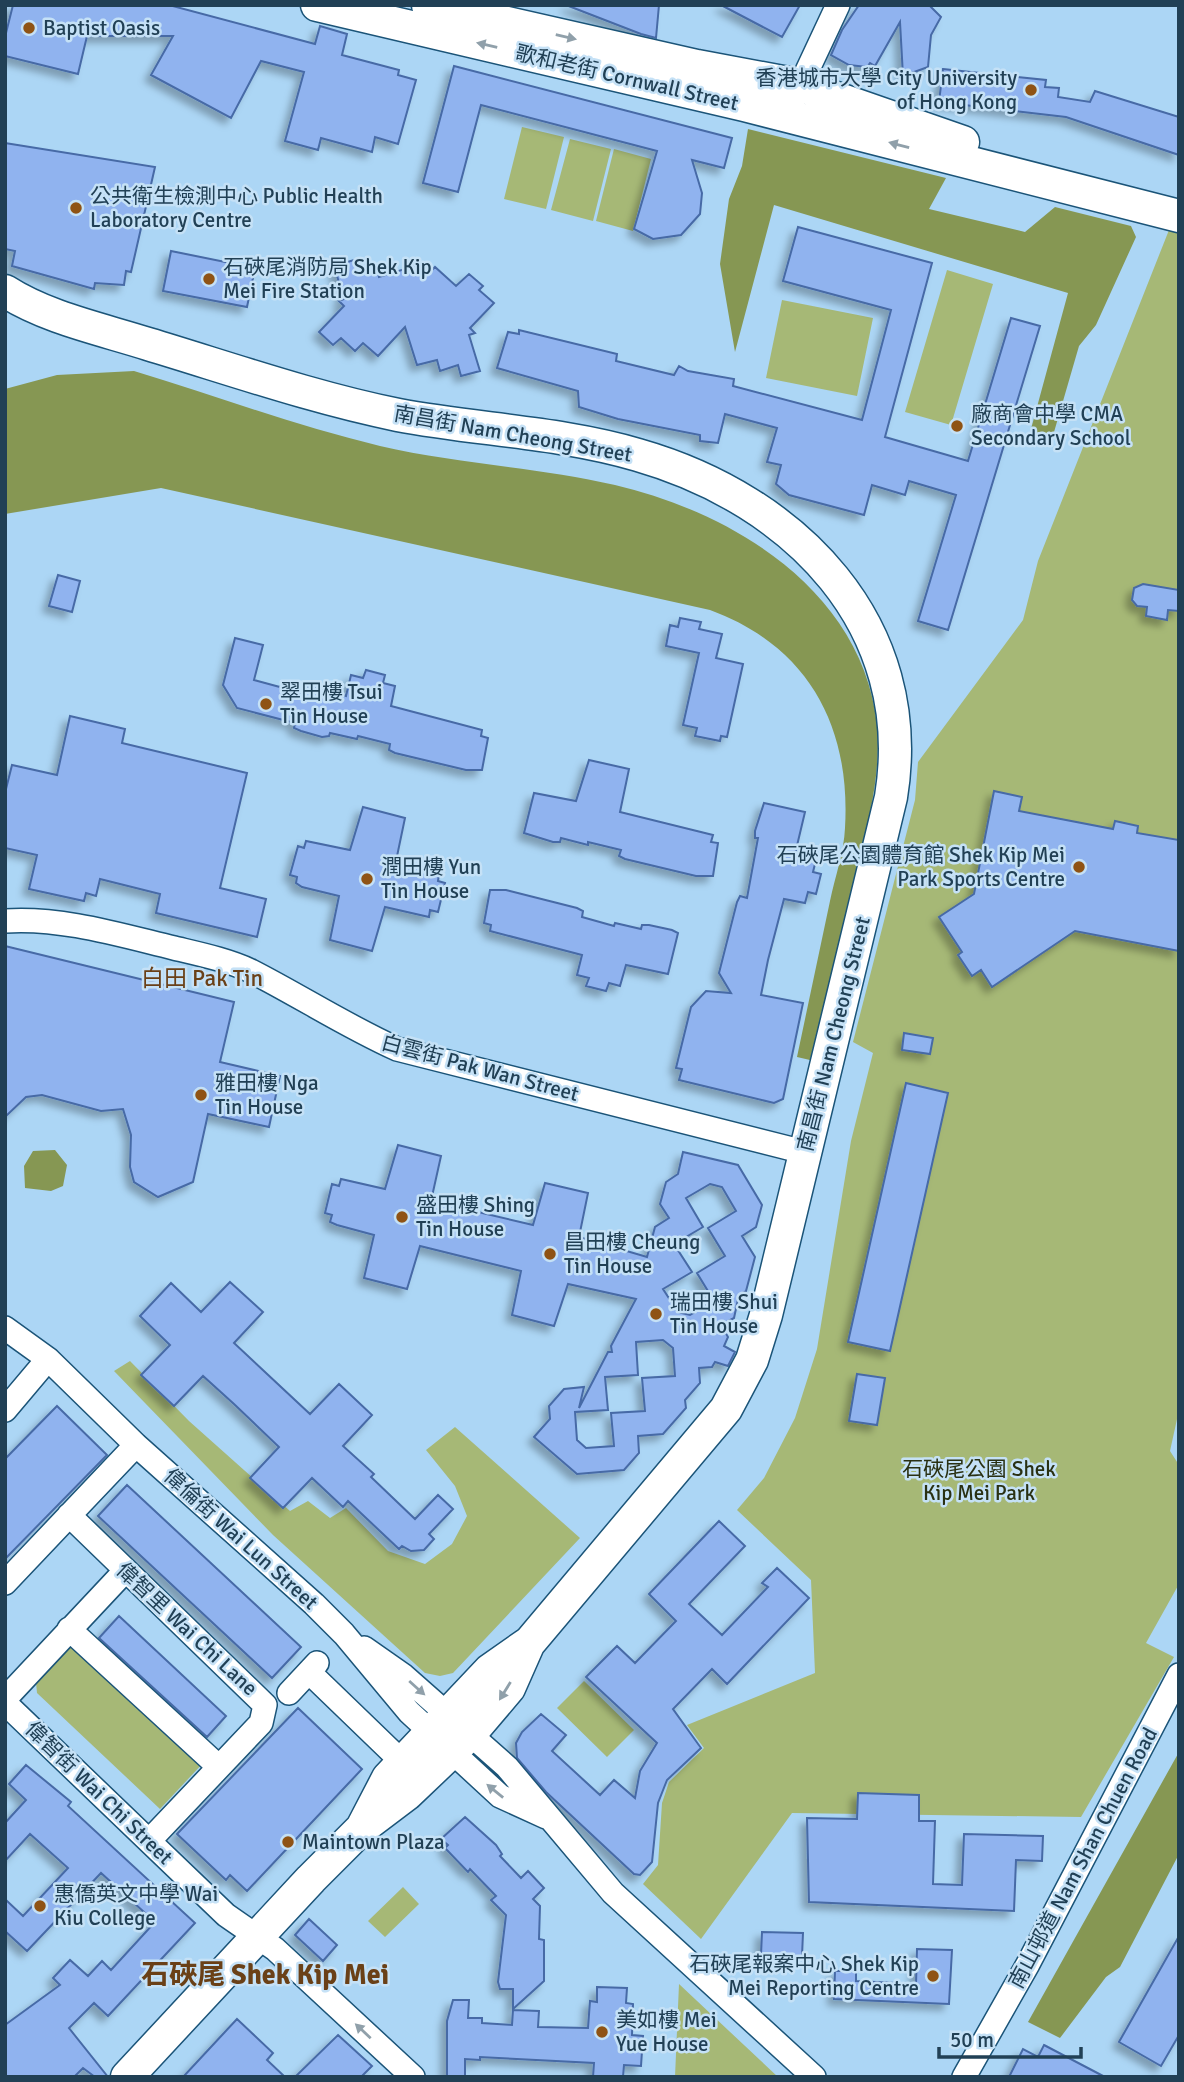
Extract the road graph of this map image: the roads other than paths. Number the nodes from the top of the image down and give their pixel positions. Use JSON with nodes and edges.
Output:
{"nodes":[{"id":1,"x":317,"y":5,"type":"edge"},
{"id":2,"x":428,"y":5,"type":"edge"},
{"id":3,"x":838,"y":5,"type":"edge"},
{"id":4,"x":799,"y":85,"type":"junction"},
{"id":5,"x":786,"y":116,"type":"junction"},
{"id":6,"x":1179,"y":195,"type":"edge"},
{"id":7,"x":1179,"y":216,"type":"edge"},
{"id":8,"x":5,"y":292,"type":"edge"},
{"id":9,"x":5,"y":921,"type":"edge"},
{"id":10,"x":804,"y":1152,"type":"junction"},
{"id":11,"x":5,"y":1328,"type":"edge"},
{"id":12,"x":48,"y":1359,"type":"junction"},
{"id":13,"x":5,"y":1410,"type":"edge"},
{"id":14,"x":136,"y":1445,"type":"junction"},
{"id":15,"x":69,"y":1516,"type":"junction"},
{"id":16,"x":125,"y":1571,"type":"junction"},
{"id":17,"x":5,"y":1583,"type":"edge"},
{"id":18,"x":69,"y":1629,"type":"junction"},
{"id":19,"x":1179,"y":1675,"type":"edge"},
{"id":20,"x":289,"y":1693,"type":"dead end"},
{"id":21,"x":5,"y":1701,"type":"edge"},
{"id":22,"x":450,"y":1733,"type":"junction"},
{"id":23,"x":395,"y":1755,"type":"dead end"},
{"id":24,"x":219,"y":1767,"type":"junction"},
{"id":25,"x":149,"y":1841,"type":"junction"},
{"id":26,"x":255,"y":1937,"type":"junction"},
{"id":27,"x":127,"y":2077,"type":"edge"},
{"id":28,"x":413,"y":2077,"type":"edge"},
{"id":29,"x":814,"y":2077,"type":"edge"},
{"id":30,"x":964,"y":2077,"type":"edge"}],
"edges":[{"from":5,"to":1,"type":"main road","name":"歌和老街 Cornwall Street","one_way":true},
{"from":2,"to":4,"type":"main road","name":"歌和老街 Cornwall Street","one_way":true},
{"from":3,"to":4,"type":"street"},
{"from":4,"to":5,"type":"street"},
{"from":4,"to":6,"type":"main road","name":"歌和老街 Cornwall Street"},
{"from":7,"to":5,"type":"main road","name":"歌和老街 Cornwall Street","one_way":true},
{"from":8,"to":10,"type":"main road","name":"南昌街 Nam Cheong Street"},
{"from":9,"to":10,"type":"street","name":"白雲街 Pak Wan Street"},
{"from":10,"to":22,"type":"main road","name":"南昌街 Nam Cheong Street"},
{"from":11,"to":12,"type":"street"},
{"from":12,"to":13,"type":"street"},
{"from":12,"to":14,"type":"street"},
{"from":14,"to":15,"type":"street"},
{"from":14,"to":22,"type":"street","name":"偉倫街 Wai Lun Street"},
{"from":15,"to":16,"type":"street","name":"偉智里 Wai Chi Lane"},
{"from":15,"to":17,"type":"street"},
{"from":16,"to":18,"type":"street"},
{"from":16,"to":24,"type":"street","name":"偉智里 Wai Chi Lane"},
{"from":18,"to":21,"type":"street"},
{"from":18,"to":24,"type":"street"},
{"from":19,"to":30,"type":"street","name":"南山邨道 Nam Shan Chuen Road"},
{"from":20,"to":23,"type":"street"},
{"from":21,"to":25,"type":"street","name":"偉智街 Wai Chi Street"},
{"from":22,"to":26,"type":"main road","name":"南昌街 Nam Cheong Street"},
{"from":22,"to":29,"type":"street","name":"偉倫街 Wai Lun Street"},
{"from":24,"to":25,"type":"street","name":"偉智里 Wai Chi Lane"},
{"from":25,"to":26,"type":"street","name":"偉智街 Wai Chi Street"},
{"from":26,"to":27,"type":"main road","name":"南昌街 Nam Cheong Street"},
{"from":28,"to":26,"type":"street","name":"偉智街 Wai Chi Street","one_way":true}]}
